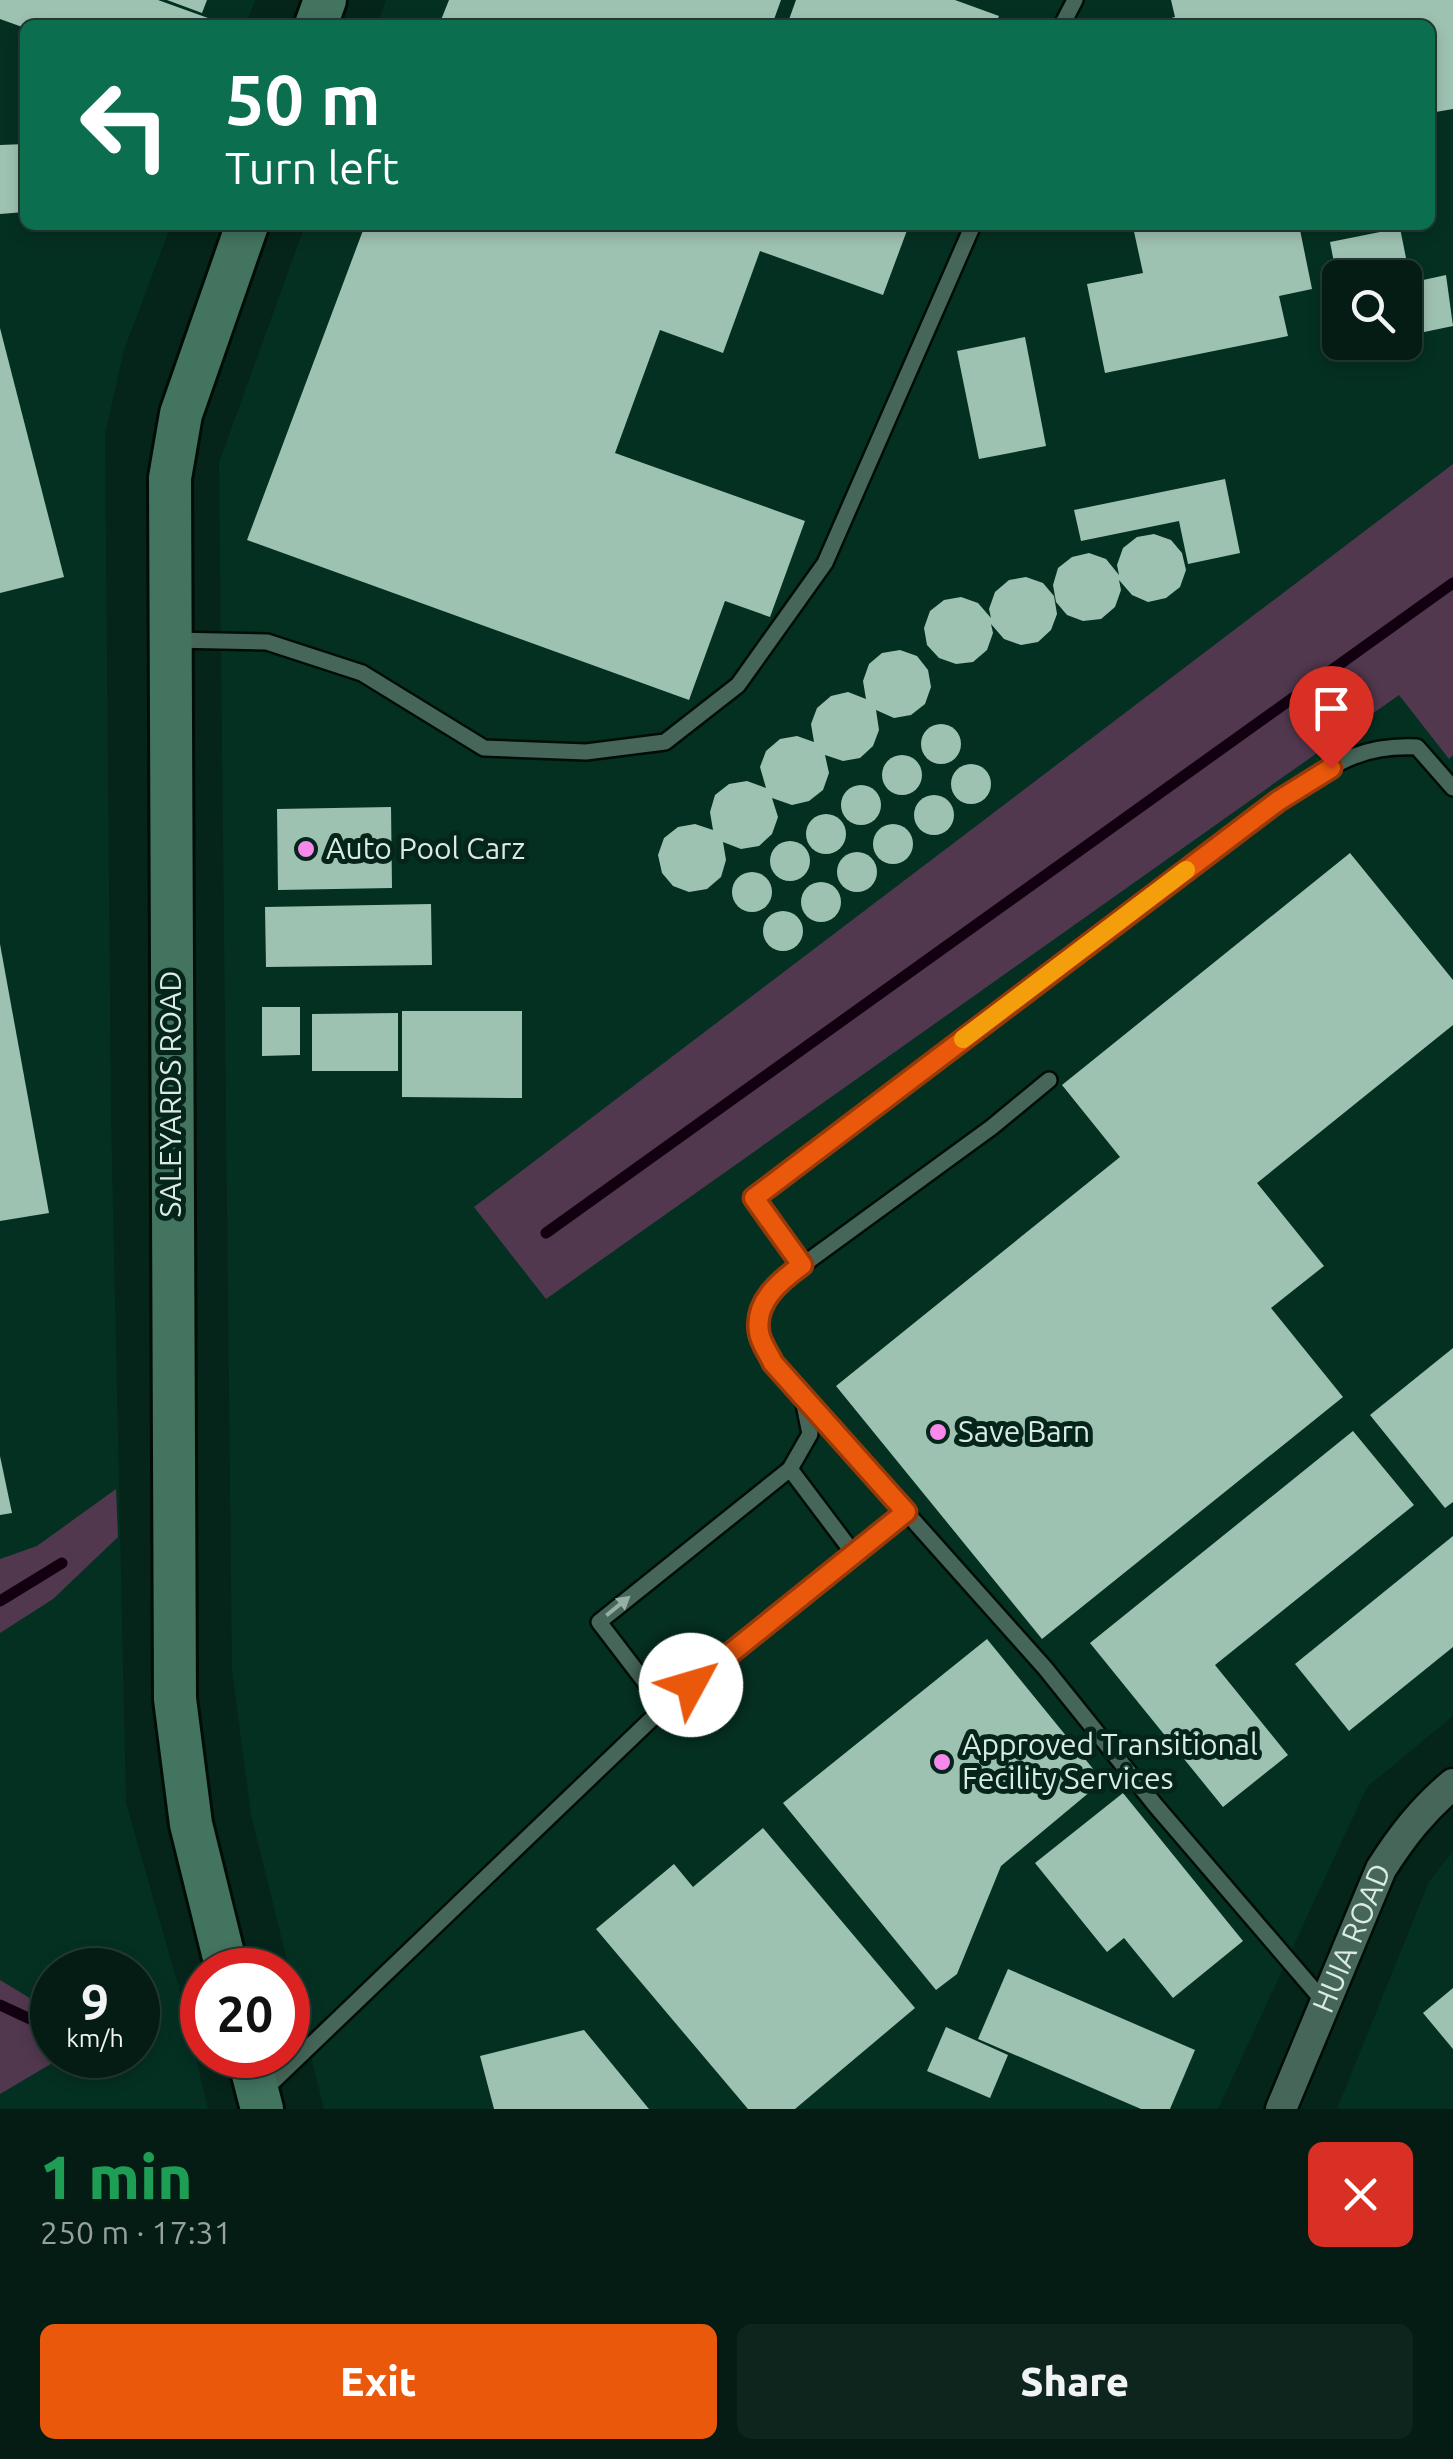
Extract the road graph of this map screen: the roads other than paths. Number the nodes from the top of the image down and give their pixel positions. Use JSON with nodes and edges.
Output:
{"nodes":[{"id":1,"x":244,"y":230,"type":"edge"},
{"id":2,"x":972,"y":230,"type":"edge"},
{"id":3,"x":169,"y":640,"type":"junction"},
{"id":4,"x":1453,"y":788,"type":"edge"},
{"id":5,"x":1050,"y":1080,"type":"dead end"},
{"id":6,"x":802,"y":1265,"type":"junction"},
{"id":7,"x":802,"y":1396,"type":"junction"},
{"id":8,"x":790,"y":1469,"type":"junction"},
{"id":9,"x":906,"y":1512,"type":"junction"},
{"id":10,"x":854,"y":1554,"type":"junction"},
{"id":11,"x":664,"y":1707,"type":"junction"},
{"id":12,"x":1453,"y":1784,"type":"edge"},
{"id":13,"x":222,"y":1948,"type":"edge"},
{"id":14,"x":1326,"y":2002,"type":"junction"},
{"id":15,"x":256,"y":2087,"type":"edge"},
{"id":16,"x":1281,"y":2109,"type":"edge"}],
"edges":[{"from":1,"to":3,"type":"main road","name":"SALEYARDS ROAD"},
{"from":2,"to":3,"type":"lane"},
{"from":3,"to":13,"type":"main road","name":"SALEYARDS ROAD"},
{"from":4,"to":6,"type":"lane"},
{"from":5,"to":6,"type":"lane"},
{"from":6,"to":7,"type":"lane"},
{"from":7,"to":8,"type":"lane"},
{"from":7,"to":9,"type":"lane"},
{"from":8,"to":10,"type":"lane"},
{"from":11,"to":8,"type":"lane","one_way":true},
{"from":9,"to":10,"type":"lane"},
{"from":9,"to":14,"type":"lane"},
{"from":10,"to":11,"type":"lane"},
{"from":11,"to":15,"type":"lane"},
{"from":12,"to":14,"type":"street","name":"HUIA ROAD"},
{"from":14,"to":16,"type":"street","name":"HUIA ROAD"}]}
